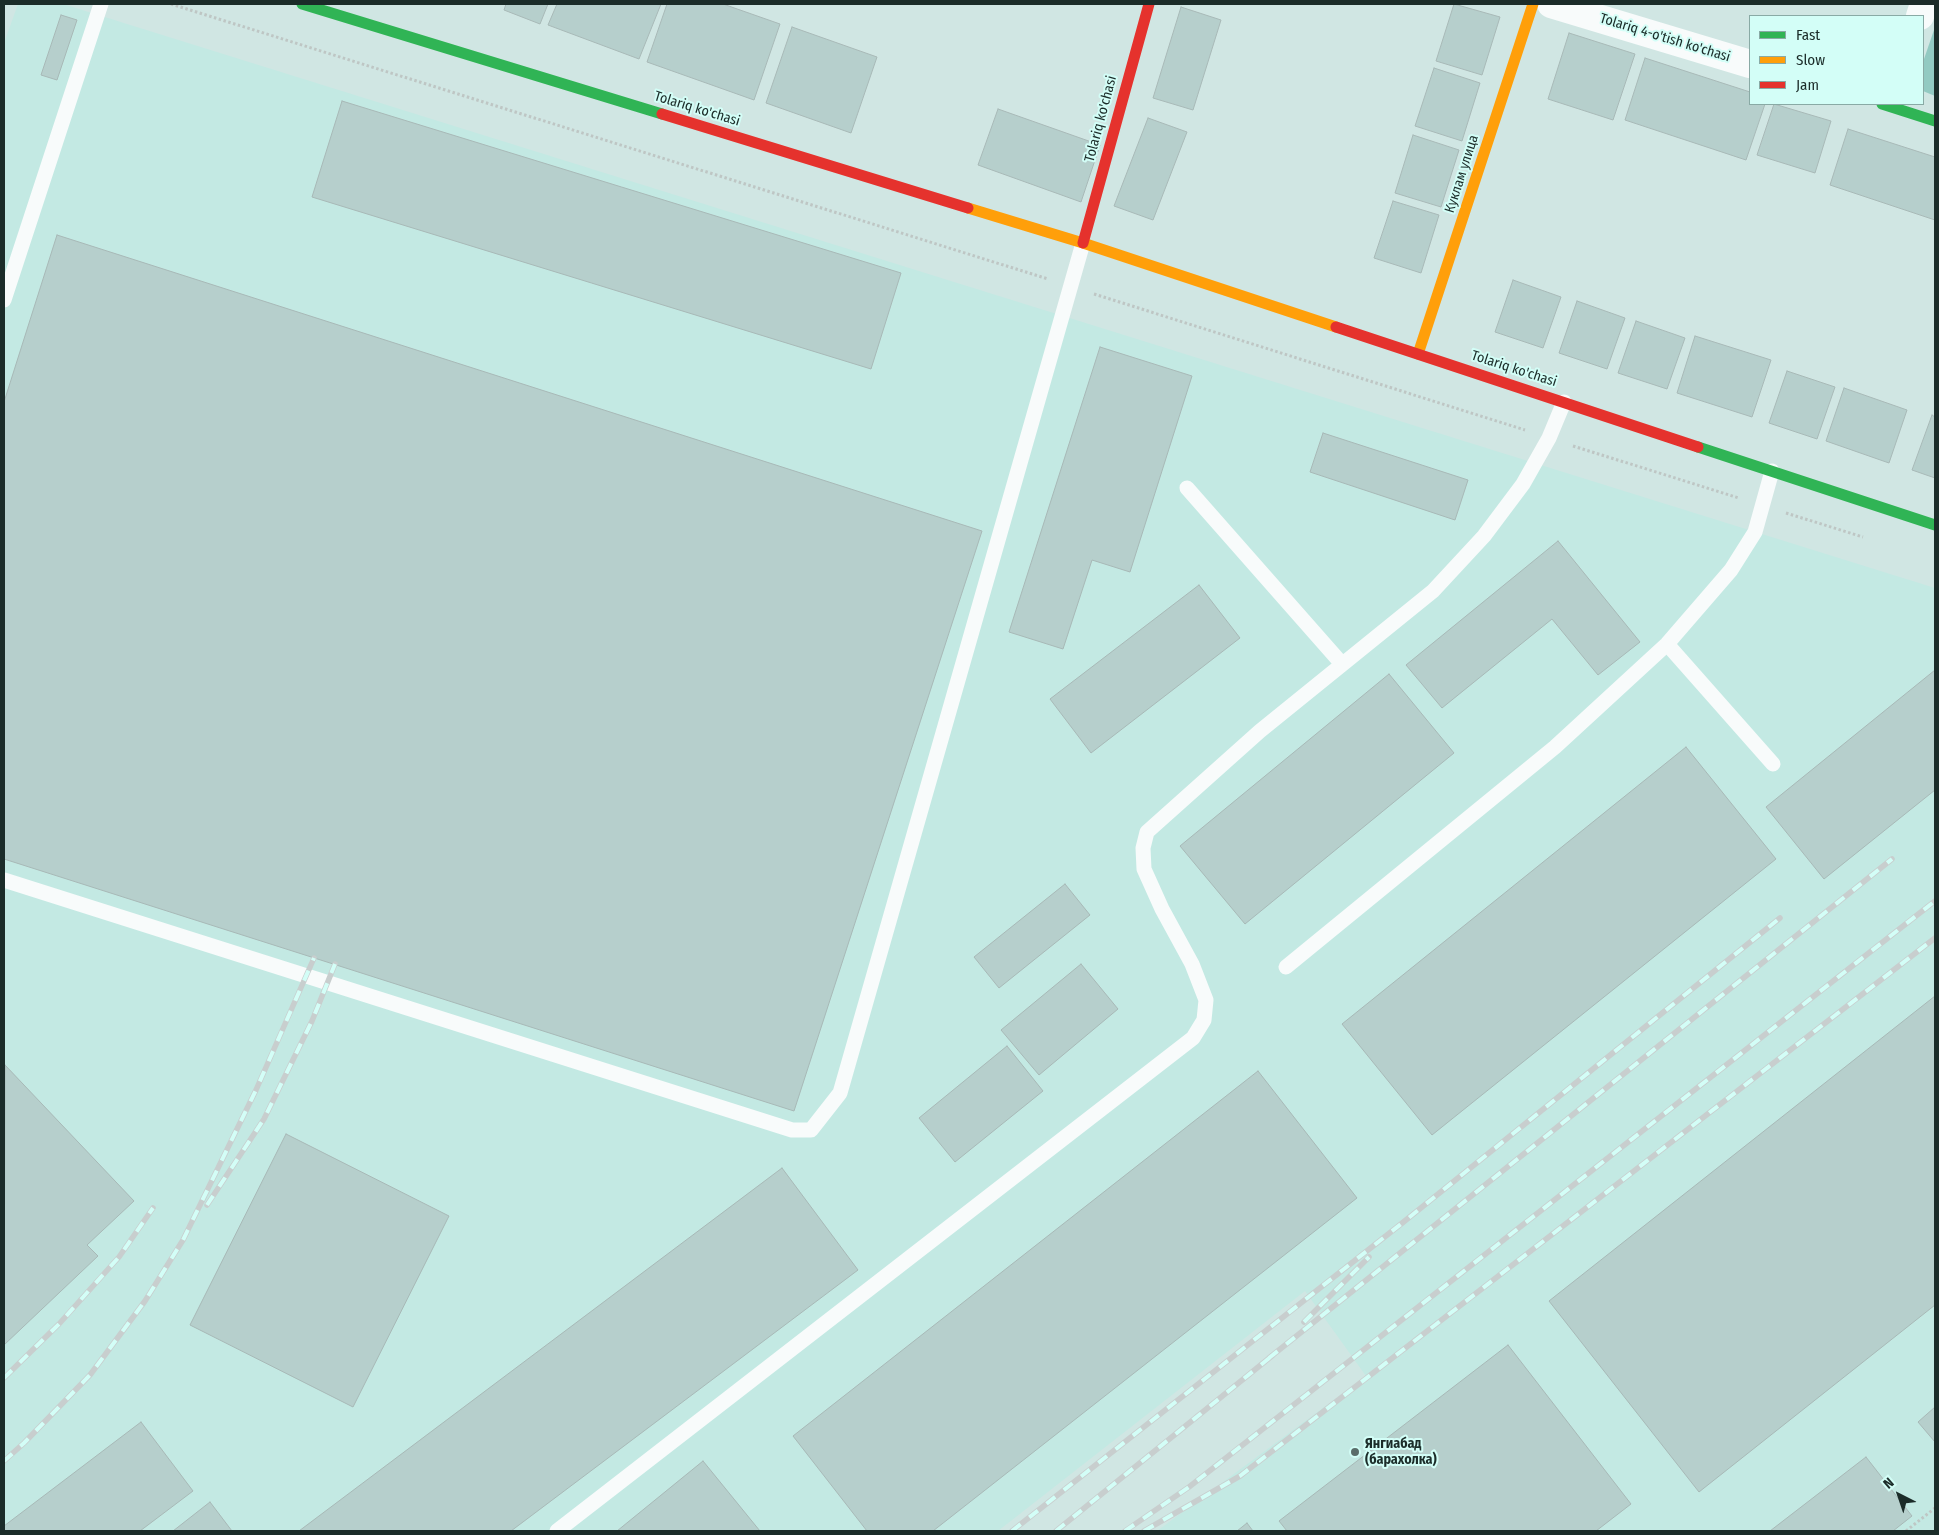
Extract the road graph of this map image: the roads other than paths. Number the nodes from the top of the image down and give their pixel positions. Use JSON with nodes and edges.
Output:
{"nodes":[{"id":1,"x":101,"y":4,"type":"edge"},
{"id":2,"x":302,"y":4,"type":"edge"},
{"id":3,"x":1149,"y":4,"type":"edge"},
{"id":4,"x":1533,"y":4,"type":"edge"},
{"id":5,"x":1551,"y":4,"type":"edge"},
{"id":6,"x":1749,"y":64,"type":"edge"},
{"id":7,"x":1890,"y":105,"type":"edge"},
{"id":8,"x":1935,"y":121,"type":"edge"},
{"id":9,"x":1083,"y":243,"type":"junction"},
{"id":10,"x":4,"y":300,"type":"edge"},
{"id":11,"x":1418,"y":354,"type":"junction"},
{"id":12,"x":1564,"y":402,"type":"junction"},
{"id":13,"x":1772,"y":471,"type":"junction"},
{"id":14,"x":1187,"y":488,"type":"dead end"},
{"id":15,"x":1935,"y":525,"type":"edge"},
{"id":16,"x":1667,"y":644,"type":"junction"},
{"id":17,"x":1342,"y":664,"type":"junction"},
{"id":18,"x":1773,"y":764,"type":"dead end"},
{"id":19,"x":4,"y":880,"type":"edge"},
{"id":20,"x":1286,"y":967,"type":"dead end"},
{"id":21,"x":557,"y":1531,"type":"edge"}],
"edges":[{"from":1,"to":10,"type":"lane"},
{"from":2,"to":9,"type":"street","name":"Tolariq ko'chasi"},
{"from":3,"to":9,"type":"street","name":"Tolariq ko'chasi"},
{"from":4,"to":11,"type":"street","name":"Куклам улица"},
{"from":5,"to":6,"type":"street","name":"Tolariq 4-o'tish ko'chasi"},
{"from":7,"to":8,"type":"street"},
{"from":9,"to":11,"type":"street","name":"Tolariq ko'chasi"},
{"from":9,"to":19,"type":"lane"},
{"from":11,"to":12,"type":"street","name":"Tolariq ko'chasi"},
{"from":12,"to":13,"type":"street","name":"Tolariq ko'chasi"},
{"from":12,"to":17,"type":"lane"},
{"from":13,"to":15,"type":"street","name":"Tolariq ko'chasi"},
{"from":13,"to":16,"type":"lane"},
{"from":14,"to":17,"type":"lane"},
{"from":16,"to":18,"type":"lane"},
{"from":16,"to":20,"type":"lane"},
{"from":17,"to":21,"type":"lane"}]}
